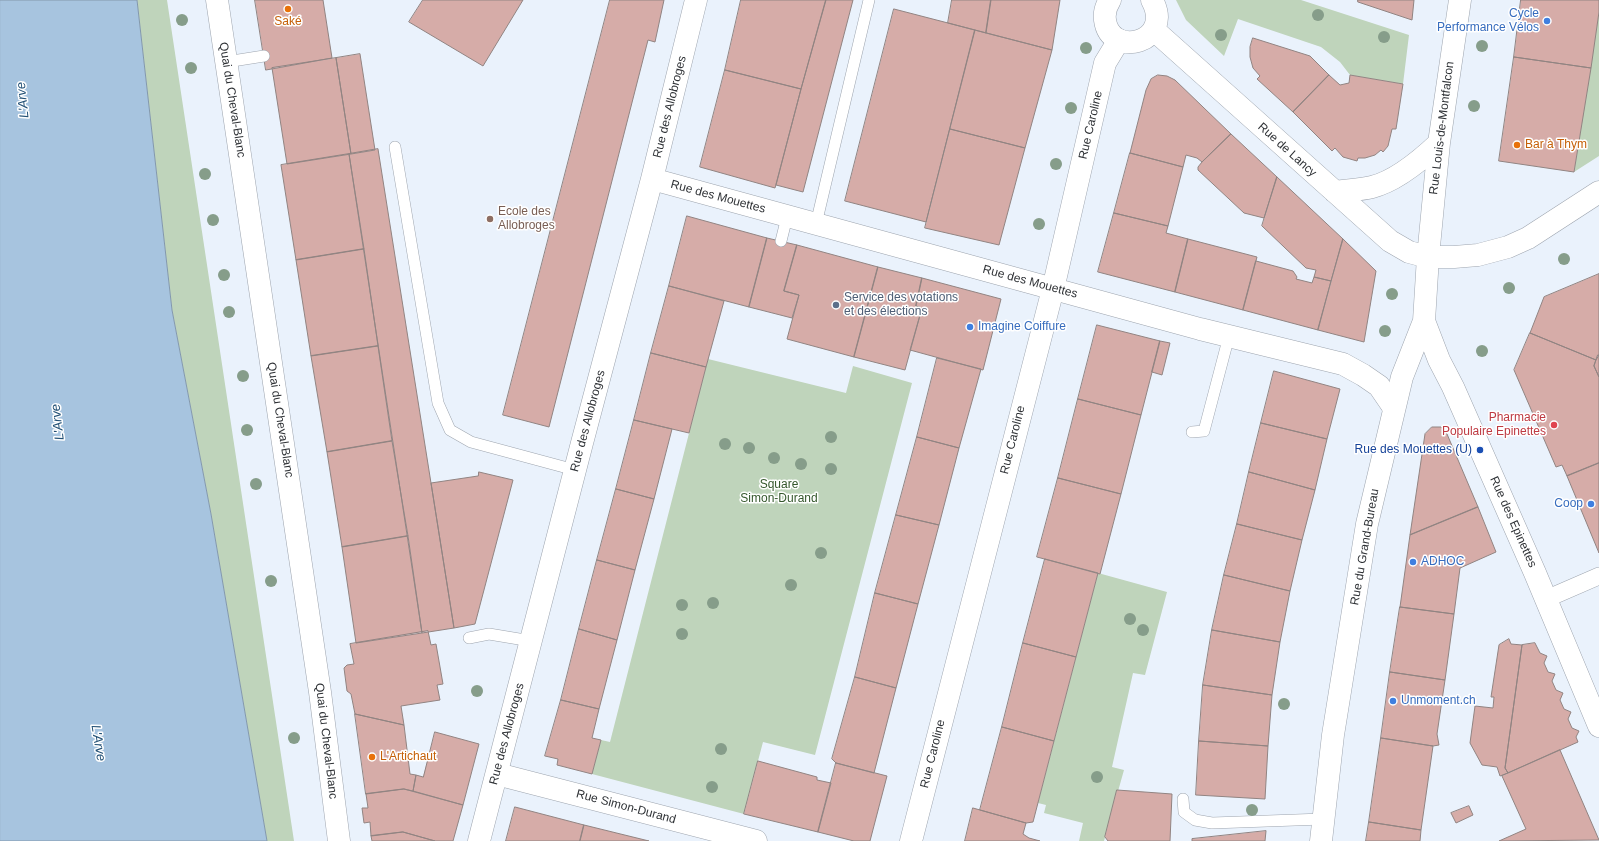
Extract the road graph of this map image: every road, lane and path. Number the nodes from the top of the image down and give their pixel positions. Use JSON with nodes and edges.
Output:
{"nodes":[{"id":1,"x":217,"y":0,"type":"edge"},
{"id":2,"x":696,"y":0,"type":"edge"},
{"id":3,"x":869,"y":0,"type":"edge"},
{"id":4,"x":1110,"y":0,"type":"edge"},
{"id":5,"x":1152,"y":0,"type":"edge"},
{"id":6,"x":1460,"y":0,"type":"edge"},
{"id":7,"x":1154,"y":30,"type":"junction"},
{"id":8,"x":1119,"y":40,"type":"junction"},
{"id":9,"x":264,"y":56,"type":"dead end"},
{"id":10,"x":226,"y":62,"type":"junction"},
{"id":11,"x":1439,"y":143,"type":"junction"},
{"id":12,"x":395,"y":148,"type":"dead end"},
{"id":13,"x":652,"y":179,"type":"junction"},
{"id":14,"x":1335,"y":192,"type":"junction"},
{"id":15,"x":1599,"y":192,"type":"edge"},
{"id":16,"x":787,"y":216,"type":"junction"},
{"id":17,"x":816,"y":224,"type":"junction"},
{"id":18,"x":781,"y":241,"type":"dead end"},
{"id":19,"x":1428,"y":257,"type":"junction"},
{"id":20,"x":1053,"y":289,"type":"junction"},
{"id":21,"x":1424,"y":320,"type":"junction"},
{"id":22,"x":1229,"y":336,"type":"junction"},
{"id":23,"x":1394,"y":408,"type":"junction"},
{"id":24,"x":1192,"y":432,"type":"dead end"},
{"id":25,"x":575,"y":470,"type":"junction"},
{"id":26,"x":1599,"y":576,"type":"edge"},
{"id":27,"x":1546,"y":599,"type":"junction"},
{"id":28,"x":469,"y":638,"type":"dead end"},
{"id":29,"x":531,"y":641,"type":"junction"},
{"id":30,"x":1599,"y":726,"type":"edge"},
{"id":31,"x":497,"y":774,"type":"junction"},
{"id":32,"x":1183,"y":799,"type":"dead end"},
{"id":33,"x":1323,"y":819,"type":"junction"},
{"id":34,"x":339,"y":841,"type":"edge"},
{"id":35,"x":479,"y":841,"type":"edge"},
{"id":36,"x":756,"y":841,"type":"edge"},
{"id":37,"x":911,"y":841,"type":"edge"},
{"id":38,"x":1321,"y":841,"type":"edge"}],
"edges":[{"from":1,"to":10,"type":"street","name":"Quai du Cheval-Blanc"},
{"from":2,"to":13,"type":"street","name":"Rue des Allobroges"},
{"from":3,"to":17,"type":"lane"},
{"from":4,"to":8,"type":"street"},
{"from":5,"to":7,"type":"street"},
{"from":6,"to":11,"type":"street","name":"Rue Louis-de-Montfalcon"},
{"from":7,"to":8,"type":"street"},
{"from":7,"to":14,"type":"street","name":"Rue de Lancy"},
{"from":8,"to":20,"type":"street","name":"Rue Caroline"},
{"from":9,"to":10,"type":"lane"},
{"from":10,"to":34,"type":"street","name":"Quai du Cheval-Blanc"},
{"from":11,"to":14,"type":"street"},
{"from":11,"to":19,"type":"street","name":"Rue Louis-de-Montfalcon"},
{"from":12,"to":25,"type":"lane"},
{"from":13,"to":16,"type":"street","name":"Rue des Mouettes"},
{"from":13,"to":25,"type":"street","name":"Rue des Allobroges"},
{"from":14,"to":19,"type":"street","name":"Rue de Lancy"},
{"from":15,"to":19,"type":"street","name":"Rue de Lancy"},
{"from":16,"to":17,"type":"street","name":"Rue des Mouettes"},
{"from":16,"to":18,"type":"lane"},
{"from":17,"to":20,"type":"street","name":"Rue des Mouettes"},
{"from":19,"to":21,"type":"street","name":"Rue du Grand-Bureau"},
{"from":20,"to":22,"type":"street","name":"Rue des Mouettes"},
{"from":20,"to":37,"type":"street","name":"Rue Caroline"},
{"from":21,"to":23,"type":"street","name":"Rue du Grand-Bureau"},
{"from":21,"to":27,"type":"street","name":"Rue des Epinettes"},
{"from":22,"to":23,"type":"street","name":"Rue des Mouettes"},
{"from":22,"to":24,"type":"lane"},
{"from":23,"to":33,"type":"street","name":"Rue du Grand-Bureau"},
{"from":25,"to":29,"type":"street","name":"Rue des Allobroges"},
{"from":26,"to":27,"type":"street"},
{"from":27,"to":30,"type":"street","name":"Rue des Epinettes"},
{"from":28,"to":29,"type":"lane"},
{"from":29,"to":31,"type":"street","name":"Rue des Allobroges"},
{"from":31,"to":35,"type":"street","name":"Rue des Allobroges"},
{"from":31,"to":36,"type":"street","name":"Rue Simon-Durand"},
{"from":32,"to":33,"type":"lane"},
{"from":33,"to":38,"type":"street","name":"Rue du Grand-Bureau"}]}
